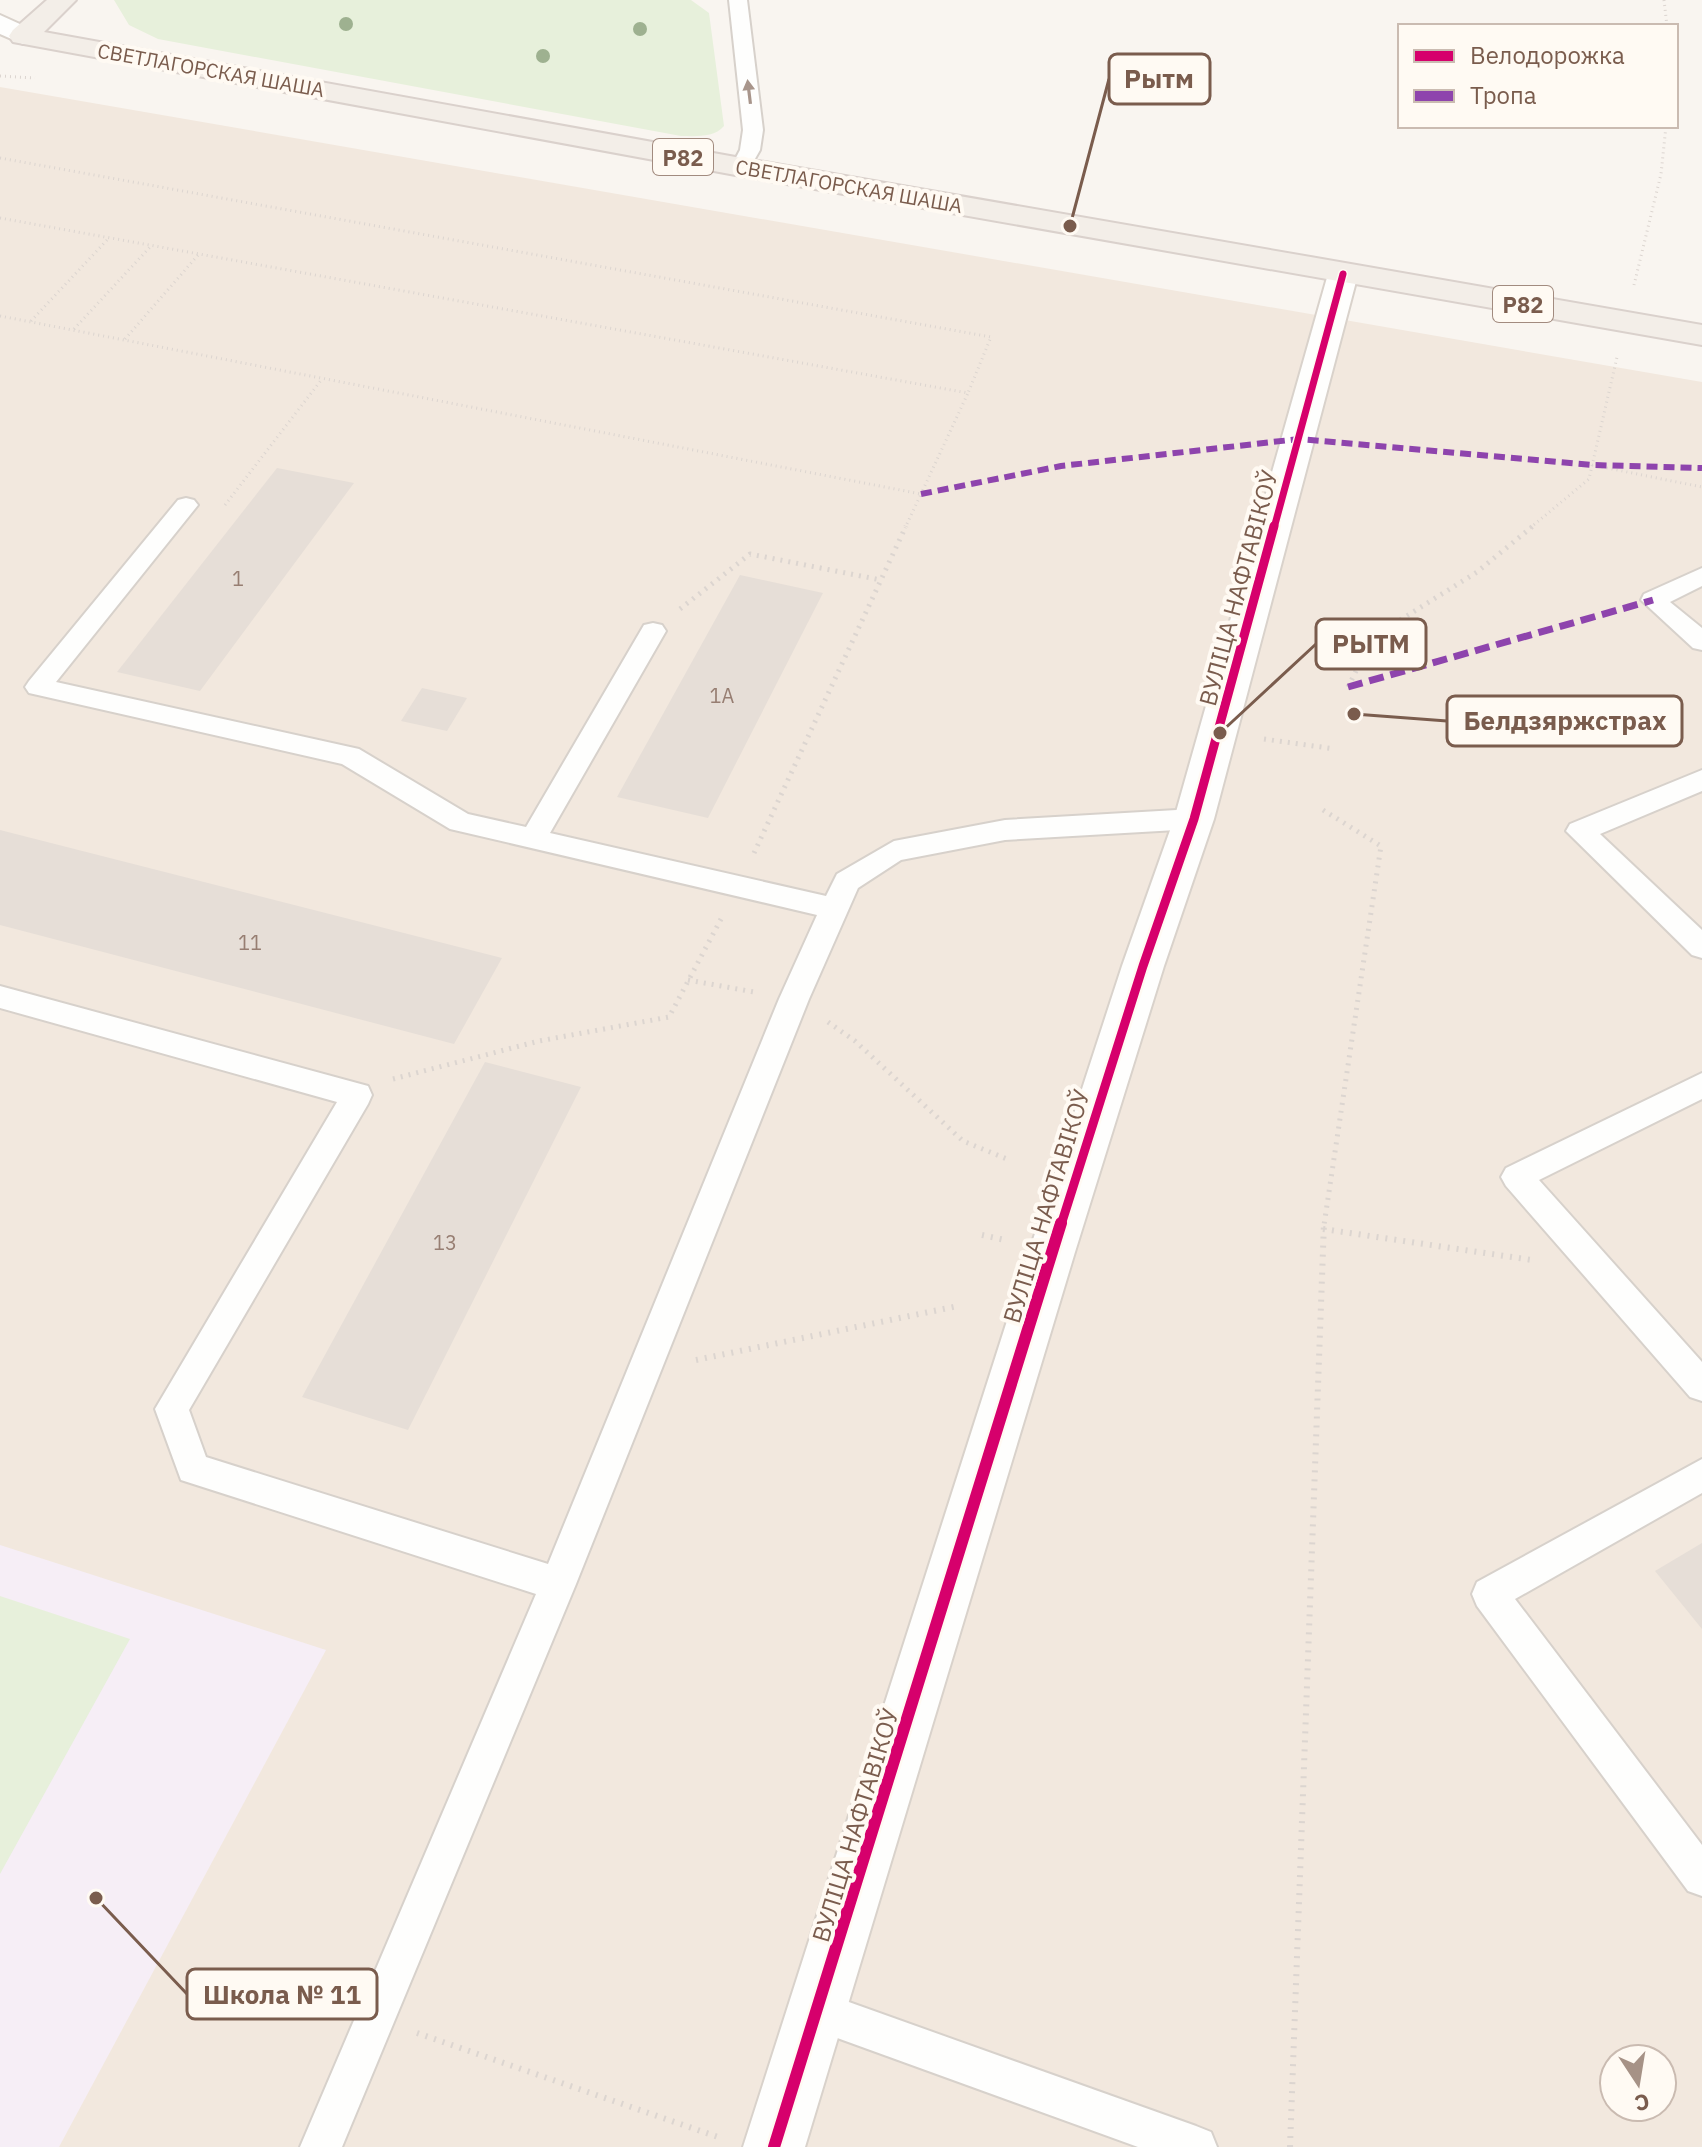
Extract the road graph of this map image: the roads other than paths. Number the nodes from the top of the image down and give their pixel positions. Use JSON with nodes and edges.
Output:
{"nodes":[{"id":1,"x":63,"y":0,"type":"edge"},
{"id":2,"x":738,"y":0,"type":"edge"},
{"id":3,"x":8,"y":31,"type":"edge"},
{"id":4,"x":741,"y":167,"type":"junction"},
{"id":5,"x":1343,"y":274,"type":"junction"},
{"id":6,"x":1702,"y":335,"type":"edge"},
{"id":7,"x":186,"y":505,"type":"dead end"},
{"id":8,"x":1702,"y":576,"type":"edge"},
{"id":9,"x":653,"y":631,"type":"road end"},
{"id":10,"x":1702,"y":642,"type":"edge"},
{"id":11,"x":1702,"y":780,"type":"edge"},
{"id":12,"x":1194,"y":819,"type":"junction"},
{"id":13,"x":533,"y":839,"type":"junction"},
{"id":14,"x":835,"y":909,"type":"junction"},
{"id":15,"x":1702,"y":947,"type":"edge"},
{"id":16,"x":0,"y":997,"type":"edge"},
{"id":17,"x":1702,"y":1085,"type":"edge"},
{"id":18,"x":1702,"y":1386,"type":"edge"},
{"id":19,"x":1702,"y":1475,"type":"edge"},
{"id":20,"x":558,"y":1584,"type":"junction"},
{"id":21,"x":1702,"y":1877,"type":"edge"},
{"id":22,"x":818,"y":2011,"type":"junction"},
{"id":23,"x":754,"y":2144,"type":"edge"},
{"id":24,"x":321,"y":2147,"type":"edge"},
{"id":25,"x":1196,"y":2147,"type":"edge"}],
"edges":[{"from":1,"to":3,"type":"main road"},
{"from":4,"to":2,"type":"lane","one_way":true},
{"from":3,"to":4,"type":"main road","name":"СВЕТЛАГОРСКАЯ ШАША","number":"Р82"},
{"from":4,"to":5,"type":"main road","name":"СВЕТЛАГОРСКАЯ ШАША","number":"Р82"},
{"from":5,"to":6,"type":"main road","name":"СВЕТЛАГОРСКАЯ ШАША","number":"Р82"},
{"from":5,"to":12,"type":"street","name":"ВУЛІЦА НАФТАВІКОЎ"},
{"from":7,"to":13,"type":"lane"},
{"from":8,"to":10,"type":"lane"},
{"from":9,"to":13,"type":"lane"},
{"from":11,"to":15,"type":"lane"},
{"from":12,"to":14,"type":"lane"},
{"from":12,"to":22,"type":"street","name":"ВУЛІЦА НАФТАВІКОЎ"},
{"from":13,"to":14,"type":"lane"},
{"from":14,"to":20,"type":"lane"},
{"from":16,"to":20,"type":"lane"},
{"from":17,"to":18,"type":"lane"},
{"from":19,"to":21,"type":"lane"},
{"from":20,"to":24,"type":"lane"},
{"from":22,"to":23,"type":"street","name":"ВУЛІЦА НАФТАВІКОЎ"},
{"from":22,"to":25,"type":"lane"}]}
